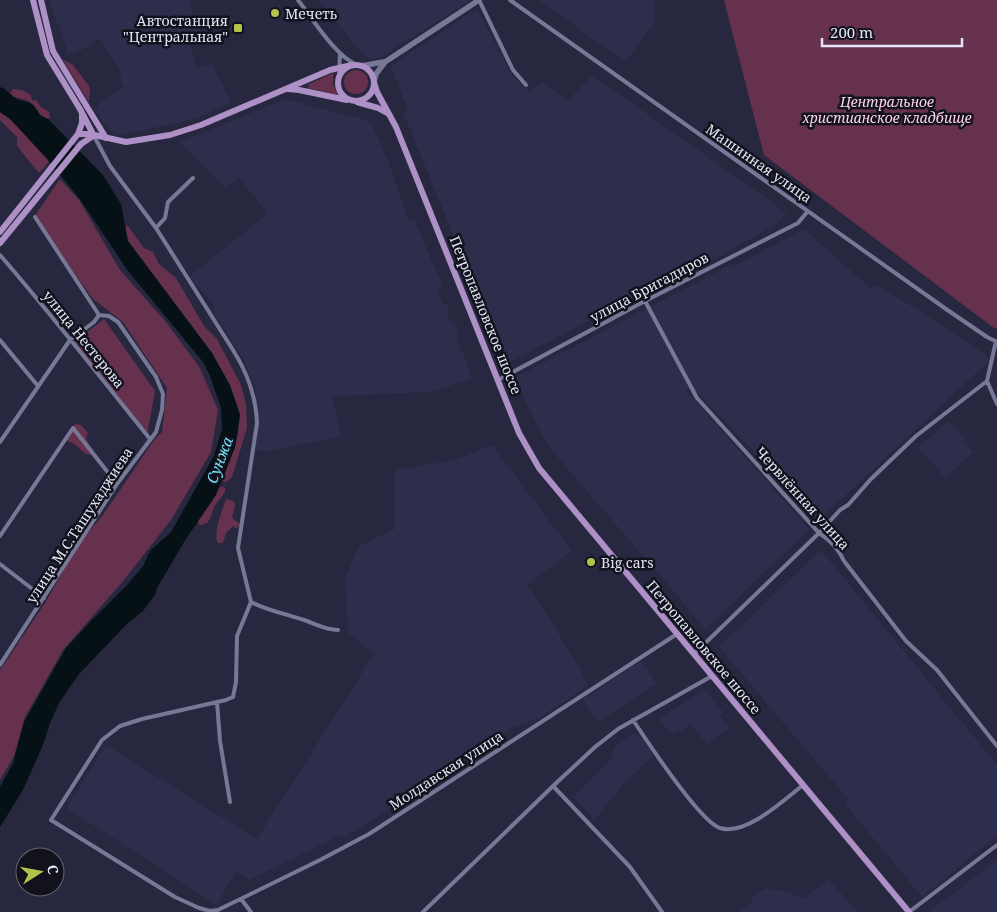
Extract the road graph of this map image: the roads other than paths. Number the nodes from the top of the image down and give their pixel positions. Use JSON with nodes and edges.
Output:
{"nodes":[{"id":1,"x":33,"y":0,"type":"edge"},
{"id":2,"x":40,"y":0,"type":"edge"},
{"id":3,"x":298,"y":0,"type":"edge"},
{"id":4,"x":479,"y":0,"type":"edge"},
{"id":5,"x":510,"y":0,"type":"edge"},
{"id":6,"x":340,"y":53,"type":"junction"},
{"id":7,"x":385,"y":62,"type":"junction"},
{"id":8,"x":356,"y":65,"type":"junction"},
{"id":9,"x":340,"y":67,"type":"junction"},
{"id":10,"x":339,"y":76,"type":"junction"},
{"id":11,"x":374,"y":82,"type":"junction"},
{"id":12,"x":526,"y":85,"type":"dead end"},
{"id":13,"x":285,"y":90,"type":"junction"},
{"id":14,"x":352,"y":101,"type":"junction"},
{"id":15,"x":82,"y":113,"type":"junction"},
{"id":16,"x":388,"y":114,"type":"junction"},
{"id":17,"x":94,"y":117,"type":"junction"},
{"id":18,"x":76,"y":136,"type":"junction"},
{"id":19,"x":94,"y":136,"type":"junction"},
{"id":20,"x":106,"y":138,"type":"junction"},
{"id":21,"x":193,"y":178,"type":"dead end"},
{"id":22,"x":808,"y":211,"type":"junction"},
{"id":23,"x":35,"y":217,"type":"dead end"},
{"id":24,"x":156,"y":228,"type":"junction"},
{"id":25,"x":0,"y":232,"type":"edge"},
{"id":26,"x":0,"y":243,"type":"edge"},
{"id":27,"x":0,"y":255,"type":"edge"},
{"id":28,"x":645,"y":301,"type":"junction"},
{"id":29,"x":99,"y":315,"type":"junction"},
{"id":30,"x":0,"y":340,"type":"edge"},
{"id":31,"x":70,"y":340,"type":"junction"},
{"id":32,"x":996,"y":341,"type":"edge"},
{"id":33,"x":498,"y":380,"type":"junction"},
{"id":34,"x":986,"y":380,"type":"junction"},
{"id":35,"x":38,"y":386,"type":"junction"},
{"id":36,"x":997,"y":404,"type":"edge"},
{"id":37,"x":150,"y":438,"type":"junction"},
{"id":38,"x":1,"y":440,"type":"edge"},
{"id":39,"x":116,"y":484,"type":"junction"},
{"id":40,"x":819,"y":532,"type":"junction"},
{"id":41,"x":0,"y":536,"type":"edge"},
{"id":42,"x":0,"y":564,"type":"edge"},
{"id":43,"x":44,"y":598,"type":"junction"},
{"id":44,"x":251,"y":602,"type":"junction"},
{"id":45,"x":338,"y":630,"type":"dead end"},
{"id":46,"x":677,"y":634,"type":"junction"},
{"id":47,"x":694,"y":654,"type":"junction"},
{"id":48,"x":0,"y":665,"type":"edge"},
{"id":49,"x":712,"y":676,"type":"junction"},
{"id":50,"x":217,"y":702,"type":"junction"},
{"id":51,"x":633,"y":720,"type":"junction"},
{"id":52,"x":997,"y":746,"type":"edge"},
{"id":53,"x":803,"y":784,"type":"junction"},
{"id":54,"x":553,"y":786,"type":"junction"},
{"id":55,"x":230,"y":802,"type":"dead end"},
{"id":56,"x":997,"y":845,"type":"edge"},
{"id":57,"x":241,"y":899,"type":"junction"},
{"id":58,"x":210,"y":911,"type":"edge"},
{"id":59,"x":252,"y":912,"type":"edge"},
{"id":60,"x":423,"y":912,"type":"edge"},
{"id":61,"x":662,"y":912,"type":"edge"},
{"id":62,"x":909,"y":912,"type":"edge"}],
"edges":[{"from":1,"to":15,"type":"main road"},
{"from":2,"to":17,"type":"main road"},
{"from":3,"to":6,"type":"street"},
{"from":4,"to":7,"type":"main road"},
{"from":4,"to":12,"type":"street"},
{"from":5,"to":22,"type":"street","name":"Машинная улица"},
{"from":6,"to":8,"type":"street"},
{"from":6,"to":9,"type":"street"},
{"from":7,"to":8,"type":"main road"},
{"from":7,"to":11,"type":"main road"},
{"from":8,"to":9,"type":"main road"},
{"from":8,"to":10,"type":"main road"},
{"from":8,"to":11,"type":"main road"},
{"from":9,"to":10,"type":"street"},
{"from":9,"to":13,"type":"main road"},
{"from":10,"to":14,"type":"main road"},
{"from":11,"to":14,"type":"main road"},
{"from":11,"to":16,"type":"main road","name":"Петропавловское шоссе"},
{"from":13,"to":14,"type":"main road"},
{"from":13,"to":20,"type":"main road"},
{"from":14,"to":16,"type":"main road"},
{"from":15,"to":18,"type":"main road"},
{"from":15,"to":19,"type":"main road"},
{"from":16,"to":33,"type":"main road","name":"Петропавловское шоссе"},
{"from":17,"to":19,"type":"main road"},
{"from":17,"to":20,"type":"main road"},
{"from":18,"to":19,"type":"main road"},
{"from":18,"to":25,"type":"main road"},
{"from":19,"to":20,"type":"main road"},
{"from":19,"to":24,"type":"street"},
{"from":19,"to":26,"type":"main road"},
{"from":21,"to":24,"type":"street"},
{"from":22,"to":28,"type":"street","name":"улица Бригадиров"},
{"from":22,"to":32,"type":"street","name":"Машинная улица"},
{"from":23,"to":29,"type":"street"},
{"from":24,"to":44,"type":"street"},
{"from":27,"to":31,"type":"street","name":"улица Нестерова"},
{"from":28,"to":33,"type":"street","name":"улица Бригадиров"},
{"from":28,"to":40,"type":"street","name":"Червлённая улица"},
{"from":29,"to":31,"type":"street"},
{"from":29,"to":37,"type":"street","name":"улица М.С.Ташухаджиева"},
{"from":30,"to":35,"type":"street"},
{"from":31,"to":35,"type":"street"},
{"from":31,"to":37,"type":"street","name":"улица Нестерова"},
{"from":32,"to":34,"type":"street"},
{"from":33,"to":46,"type":"main road","name":"Петропавловское шоссе"},
{"from":34,"to":36,"type":"street"},
{"from":34,"to":40,"type":"street"},
{"from":35,"to":38,"type":"street"},
{"from":37,"to":39,"type":"street","name":"улица М.С.Ташухаджиева"},
{"from":39,"to":41,"type":"street"},
{"from":39,"to":43,"type":"street","name":"улица М.С.Ташухаджиева"},
{"from":40,"to":47,"type":"street"},
{"from":40,"to":52,"type":"street","name":"Червлённая улица"},
{"from":42,"to":43,"type":"street"},
{"from":43,"to":48,"type":"street","name":"улица М.С.Ташухаджиева"},
{"from":44,"to":45,"type":"street"},
{"from":44,"to":50,"type":"street"},
{"from":46,"to":47,"type":"main road","name":"Петропавловское шоссе"},
{"from":46,"to":57,"type":"street","name":"Молдавская улица"},
{"from":47,"to":49,"type":"main road","name":"Петропавловское шоссе"},
{"from":49,"to":51,"type":"street"},
{"from":49,"to":53,"type":"main road","name":"Петропавловское шоссе"},
{"from":50,"to":55,"type":"street"},
{"from":50,"to":58,"type":"street"},
{"from":51,"to":53,"type":"street"},
{"from":51,"to":54,"type":"street"},
{"from":53,"to":62,"type":"main road","name":"Петропавловское шоссе"},
{"from":54,"to":60,"type":"street"},
{"from":54,"to":61,"type":"street"},
{"from":56,"to":62,"type":"street"},
{"from":57,"to":58,"type":"street","name":"Молдавская улица"},
{"from":57,"to":59,"type":"street"}]}
